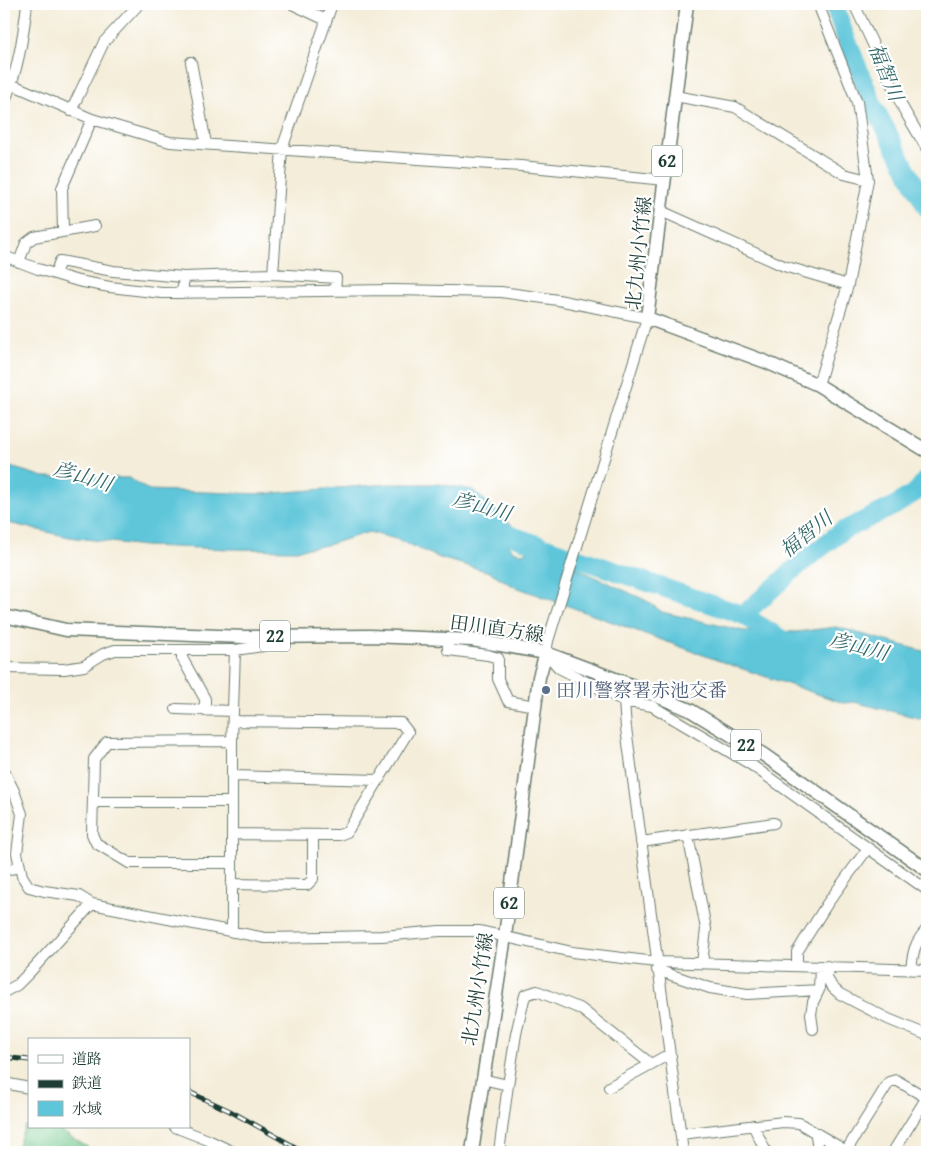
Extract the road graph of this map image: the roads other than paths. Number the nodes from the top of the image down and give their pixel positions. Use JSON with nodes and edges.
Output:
{"nodes":[{"id":1,"x":27,"y":4,"type":"edge"},
{"id":2,"x":138,"y":4,"type":"edge"},
{"id":3,"x":292,"y":4,"type":"edge"},
{"id":4,"x":332,"y":4,"type":"edge"},
{"id":5,"x":687,"y":4,"type":"edge"},
{"id":6,"x":818,"y":4,"type":"edge"},
{"id":7,"x":854,"y":4,"type":"edge"},
{"id":8,"x":326,"y":20,"type":"junction"},
{"id":9,"x":191,"y":62,"type":"dead end"},
{"id":10,"x":8,"y":82,"type":"edge"},
{"id":11,"x":675,"y":96,"type":"junction"},
{"id":12,"x":4,"y":103,"type":"edge"},
{"id":13,"x":71,"y":111,"type":"junction"},
{"id":14,"x":92,"y":119,"type":"junction"},
{"id":15,"x":206,"y":144,"type":"junction"},
{"id":16,"x":282,"y":149,"type":"junction"},
{"id":17,"x":927,"y":150,"type":"edge"},
{"id":18,"x":664,"y":180,"type":"junction"},
{"id":19,"x":868,"y":180,"type":"junction"},
{"id":20,"x":661,"y":211,"type":"junction"},
{"id":21,"x":95,"y":226,"type":"dead end"},
{"id":22,"x":63,"y":231,"type":"junction"},
{"id":23,"x":4,"y":256,"type":"edge"},
{"id":24,"x":19,"y":262,"type":"junction"},
{"id":25,"x":55,"y":274,"type":"junction"},
{"id":26,"x":272,"y":274,"type":"junction"},
{"id":27,"x":184,"y":277,"type":"junction"},
{"id":28,"x":848,"y":285,"type":"junction"},
{"id":29,"x":335,"y":290,"type":"junction"},
{"id":30,"x":182,"y":293,"type":"junction"},
{"id":31,"x":645,"y":325,"type":"junction"},
{"id":32,"x":818,"y":385,"type":"junction"},
{"id":33,"x":927,"y":451,"type":"edge"},
{"id":34,"x":4,"y":616,"type":"edge"},
{"id":35,"x":275,"y":636,"type":"junction"},
{"id":36,"x":448,"y":639,"type":"junction"},
{"id":37,"x":547,"y":647,"type":"junction"},
{"id":38,"x":182,"y":650,"type":"junction"},
{"id":39,"x":234,"y":650,"type":"junction"},
{"id":40,"x":4,"y":668,"type":"edge"},
{"id":41,"x":624,"y":701,"type":"junction"},
{"id":42,"x":535,"y":706,"type":"junction"},
{"id":43,"x":176,"y":709,"type":"dead end"},
{"id":44,"x":205,"y":711,"type":"junction"},
{"id":45,"x":233,"y":716,"type":"junction"},
{"id":46,"x":232,"y":741,"type":"junction"},
{"id":47,"x":4,"y":771,"type":"edge"},
{"id":48,"x":232,"y":776,"type":"junction"},
{"id":49,"x":378,"y":780,"type":"junction"},
{"id":50,"x":4,"y":788,"type":"edge"},
{"id":51,"x":14,"y":791,"type":"junction"},
{"id":52,"x":94,"y":802,"type":"junction"},
{"id":53,"x":232,"y":802,"type":"junction"},
{"id":54,"x":774,"y":823,"type":"dead end"},
{"id":55,"x":232,"y":834,"type":"junction"},
{"id":56,"x":313,"y":835,"type":"junction"},
{"id":57,"x":688,"y":835,"type":"junction"},
{"id":58,"x":640,"y":842,"type":"junction"},
{"id":59,"x":868,"y":848,"type":"junction"},
{"id":60,"x":231,"y":862,"type":"junction"},
{"id":61,"x":20,"y":867,"type":"junction"},
{"id":62,"x":4,"y":870,"type":"edge"},
{"id":63,"x":927,"y":870,"type":"edge"},
{"id":64,"x":231,"y":884,"type":"junction"},
{"id":65,"x":927,"y":890,"type":"edge"},
{"id":66,"x":92,"y":904,"type":"junction"},
{"id":67,"x":927,"y":929,"type":"edge"},
{"id":68,"x":232,"y":932,"type":"junction"},
{"id":69,"x":505,"y":936,"type":"junction"},
{"id":70,"x":702,"y":963,"type":"junction"},
{"id":71,"x":657,"y":966,"type":"junction"},
{"id":72,"x":797,"y":966,"type":"junction"},
{"id":73,"x":824,"y":966,"type":"junction"},
{"id":74,"x":910,"y":969,"type":"junction"},
{"id":75,"x":927,"y":970,"type":"edge"},
{"id":76,"x":819,"y":990,"type":"junction"},
{"id":77,"x":4,"y":992,"type":"edge"},
{"id":78,"x":813,"y":1029,"type":"dead end"},
{"id":79,"x":927,"y":1035,"type":"edge"},
{"id":80,"x":671,"y":1056,"type":"junction"},
{"id":81,"x":651,"y":1064,"type":"junction"},
{"id":82,"x":482,"y":1079,"type":"junction"},
{"id":83,"x":4,"y":1083,"type":"edge"},
{"id":84,"x":508,"y":1085,"type":"junction"},
{"id":85,"x":609,"y":1087,"type":"dead end"},
{"id":86,"x":28,"y":1088,"type":"edge"},
{"id":87,"x":927,"y":1098,"type":"edge"},
{"id":88,"x":752,"y":1125,"type":"junction"},
{"id":89,"x":178,"y":1128,"type":"edge"},
{"id":90,"x":681,"y":1134,"type":"junction"},
{"id":91,"x":816,"y":1135,"type":"junction"},
{"id":92,"x":233,"y":1152,"type":"edge"},
{"id":93,"x":472,"y":1152,"type":"edge"},
{"id":94,"x":499,"y":1152,"type":"edge"},
{"id":95,"x":683,"y":1152,"type":"edge"},
{"id":96,"x":766,"y":1152,"type":"edge"},
{"id":97,"x":818,"y":1152,"type":"edge"},
{"id":98,"x":847,"y":1152,"type":"edge"},
{"id":99,"x":893,"y":1152,"type":"edge"}],
"edges":[{"from":1,"to":10,"type":"street"},
{"from":2,"to":13,"type":"street"},
{"from":3,"to":8,"type":"street"},
{"from":4,"to":8,"type":"street"},
{"from":5,"to":11,"type":"main road","name":"北九州小竹線","number":"62"},
{"from":6,"to":19,"type":"street"},
{"from":7,"to":17,"type":"street"},
{"from":8,"to":16,"type":"street"},
{"from":9,"to":15,"type":"street"},
{"from":10,"to":12,"type":"street"},
{"from":10,"to":13,"type":"street"},
{"from":11,"to":18,"type":"main road","name":"北九州小竹線","number":"62"},
{"from":11,"to":19,"type":"street"},
{"from":13,"to":14,"type":"street"},
{"from":14,"to":15,"type":"street"},
{"from":14,"to":22,"type":"street"},
{"from":15,"to":16,"type":"street"},
{"from":16,"to":18,"type":"street"},
{"from":16,"to":26,"type":"street"},
{"from":18,"to":20,"type":"main road","name":"北九州小竹線","number":"62"},
{"from":19,"to":28,"type":"street"},
{"from":20,"to":28,"type":"street"},
{"from":20,"to":31,"type":"main road","name":"北九州小竹線","number":"62"},
{"from":21,"to":22,"type":"street"},
{"from":22,"to":24,"type":"street"},
{"from":23,"to":24,"type":"street"},
{"from":24,"to":25,"type":"street"},
{"from":25,"to":27,"type":"street"},
{"from":25,"to":30,"type":"street"},
{"from":26,"to":27,"type":"street"},
{"from":26,"to":29,"type":"street"},
{"from":27,"to":30,"type":"street"},
{"from":28,"to":32,"type":"street"},
{"from":29,"to":30,"type":"street"},
{"from":29,"to":31,"type":"street"},
{"from":31,"to":32,"type":"main road","name":"北九州小竹線"},
{"from":31,"to":37,"type":"street"},
{"from":32,"to":33,"type":"main road","name":"北九州小竹線"},
{"from":34,"to":35,"type":"main road","name":"田川直方線","number":"22"},
{"from":35,"to":36,"type":"main road","name":"田川直方線","number":"22"},
{"from":35,"to":39,"type":"street"},
{"from":36,"to":37,"type":"main road","name":"田川直方線","number":"22"},
{"from":36,"to":42,"type":"street"},
{"from":37,"to":41,"type":"street"},
{"from":37,"to":42,"type":"main road","name":"北九州小竹線","number":"62"},
{"from":37,"to":63,"type":"main road","name":"田川直方線","number":"22"},
{"from":38,"to":39,"type":"street"},
{"from":38,"to":40,"type":"street"},
{"from":38,"to":44,"type":"street"},
{"from":39,"to":45,"type":"street"},
{"from":41,"to":58,"type":"street"},
{"from":41,"to":59,"type":"street"},
{"from":42,"to":69,"type":"main road","name":"北九州小竹線","number":"62"},
{"from":43,"to":44,"type":"street"},
{"from":44,"to":45,"type":"street"},
{"from":45,"to":46,"type":"street"},
{"from":45,"to":49,"type":"street"},
{"from":46,"to":48,"type":"street"},
{"from":46,"to":52,"type":"street"},
{"from":47,"to":51,"type":"street"},
{"from":48,"to":49,"type":"street"},
{"from":48,"to":53,"type":"street"},
{"from":49,"to":56,"type":"street"},
{"from":50,"to":51,"type":"street"},
{"from":51,"to":61,"type":"street"},
{"from":52,"to":53,"type":"street"},
{"from":52,"to":60,"type":"street"},
{"from":53,"to":55,"type":"street"},
{"from":54,"to":57,"type":"street"},
{"from":55,"to":56,"type":"street"},
{"from":55,"to":60,"type":"street"},
{"from":56,"to":64,"type":"street"},
{"from":57,"to":58,"type":"street"},
{"from":57,"to":70,"type":"street"},
{"from":58,"to":71,"type":"street"},
{"from":59,"to":65,"type":"street"},
{"from":59,"to":72,"type":"street"},
{"from":60,"to":64,"type":"street"},
{"from":61,"to":62,"type":"street"},
{"from":61,"to":66,"type":"street"},
{"from":64,"to":68,"type":"street"},
{"from":66,"to":68,"type":"street"},
{"from":66,"to":77,"type":"street"},
{"from":67,"to":74,"type":"street"},
{"from":68,"to":69,"type":"street"},
{"from":69,"to":71,"type":"street"},
{"from":69,"to":82,"type":"main road","name":"北九州小竹線","number":"62"},
{"from":70,"to":71,"type":"street"},
{"from":70,"to":72,"type":"street"},
{"from":71,"to":76,"type":"street"},
{"from":71,"to":80,"type":"street"},
{"from":72,"to":73,"type":"street"},
{"from":73,"to":74,"type":"street"},
{"from":73,"to":76,"type":"street"},
{"from":73,"to":79,"type":"street"},
{"from":74,"to":75,"type":"street"},
{"from":76,"to":78,"type":"street"},
{"from":80,"to":81,"type":"street"},
{"from":80,"to":90,"type":"street"},
{"from":81,"to":84,"type":"street"},
{"from":81,"to":85,"type":"street"},
{"from":82,"to":84,"type":"street"},
{"from":82,"to":93,"type":"main road","name":"北九州小竹線","number":"62"},
{"from":83,"to":86,"type":"street"},
{"from":84,"to":94,"type":"street"},
{"from":87,"to":98,"type":"street"},
{"from":87,"to":99,"type":"street"},
{"from":88,"to":90,"type":"street"},
{"from":88,"to":91,"type":"street"},
{"from":88,"to":96,"type":"street"},
{"from":89,"to":92,"type":"street"},
{"from":90,"to":95,"type":"street"},
{"from":91,"to":97,"type":"street"},
{"from":91,"to":98,"type":"street"}]}
